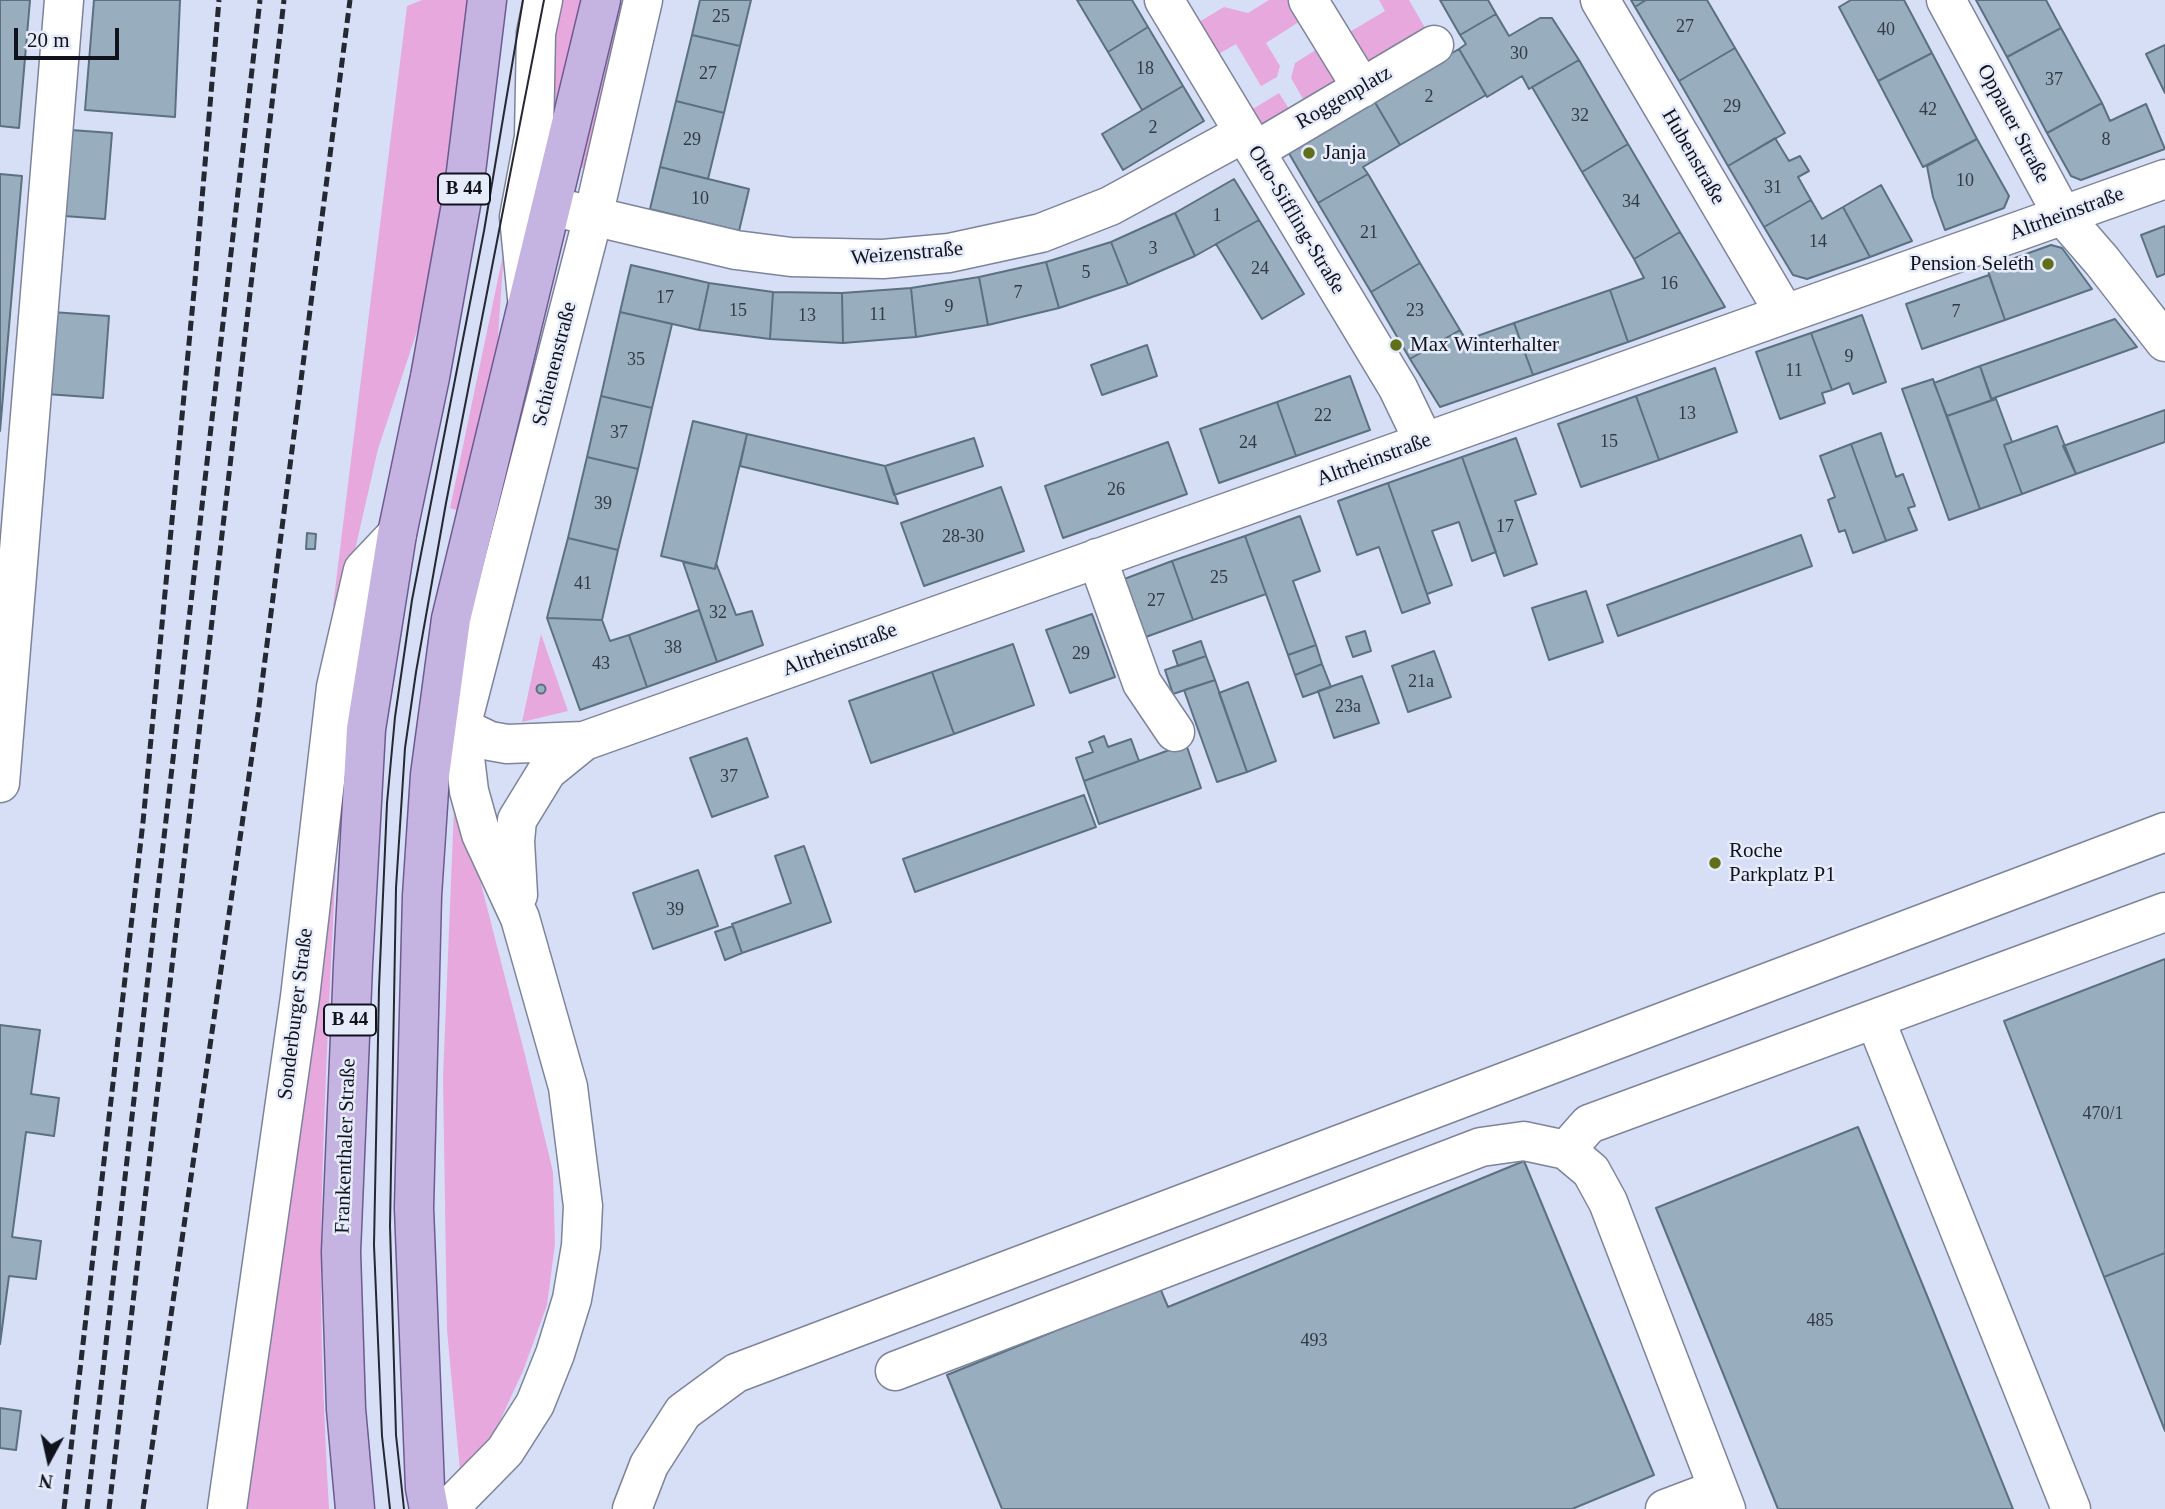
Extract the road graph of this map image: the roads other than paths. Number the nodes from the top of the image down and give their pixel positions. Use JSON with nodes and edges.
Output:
{"nodes":[{"id":1,"x":64,"y":0,"type":"edge"},
{"id":2,"x":487,"y":0,"type":"edge"},
{"id":3,"x":543,"y":0,"type":"edge"},
{"id":4,"x":601,"y":0,"type":"edge"},
{"id":5,"x":643,"y":0,"type":"edge"},
{"id":6,"x":1164,"y":0,"type":"edge"},
{"id":7,"x":1308,"y":0,"type":"edge"},
{"id":8,"x":1600,"y":0,"type":"edge"},
{"id":9,"x":1946,"y":0,"type":"edge"},
{"id":10,"x":1434,"y":45,"type":"dead end"},
{"id":11,"x":1362,"y":88,"type":"junction"},
{"id":12,"x":1249,"y":142,"type":"junction"},
{"id":13,"x":2165,"y":179,"type":"edge"},
{"id":14,"x":550,"y":206,"type":"junction"},
{"id":15,"x":2063,"y":216,"type":"junction"},
{"id":16,"x":593,"y":217,"type":"junction"},
{"id":17,"x":528,"y":304,"type":"junction"},
{"id":18,"x":1785,"y":314,"type":"junction"},
{"id":19,"x":2165,"y":342,"type":"edge"},
{"id":20,"x":1423,"y":442,"type":"junction"},
{"id":21,"x":397,"y":534,"type":"junction"},
{"id":22,"x":1097,"y":558,"type":"junction"},
{"id":23,"x":451,"y":619,"type":"junction"},
{"id":24,"x":461,"y":727,"type":"junction"},
{"id":25,"x":1175,"y":732,"type":"dead end"},
{"id":26,"x":584,"y":741,"type":"junction"},
{"id":27,"x":0,"y":783,"type":"edge"},
{"id":28,"x":2165,"y":832,"type":"edge"},
{"id":29,"x":2165,"y":912,"type":"edge"},
{"id":30,"x":520,"y":918,"type":"junction"},
{"id":31,"x":1875,"y":1019,"type":"junction"},
{"id":32,"x":1566,"y":1150,"type":"junction"},
{"id":33,"x":895,"y":1371,"type":"dead end"},
{"id":34,"x":1722,"y":1499,"type":"edge"},
{"id":35,"x":434,"y":1502,"type":"edge"},
{"id":36,"x":227,"y":1509,"type":"edge"},
{"id":37,"x":355,"y":1509,"type":"edge"},
{"id":38,"x":632,"y":1509,"type":"edge"},
{"id":39,"x":1665,"y":1509,"type":"edge"},
{"id":40,"x":2071,"y":1509,"type":"edge"}],
"edges":[{"from":1,"to":27,"type":"street"},
{"from":2,"to":21,"type":"main road","number":"B 44"},
{"from":3,"to":17,"type":"street"},
{"from":4,"to":14,"type":"main road","name":"Schienenstraße"},
{"from":5,"to":16,"type":"street","name":"Schienenstraße"},
{"from":6,"to":12,"type":"street","name":"Otto-Siffling-Straße"},
{"from":7,"to":11,"type":"street"},
{"from":8,"to":18,"type":"street","name":"Hubenstraße"},
{"from":9,"to":15,"type":"street","name":"Oppauer Straße"},
{"from":10,"to":11,"type":"street","name":"Roggenplatz"},
{"from":11,"to":12,"type":"street","name":"Roggenplatz"},
{"from":12,"to":16,"type":"street","name":"Weizenstraße"},
{"from":12,"to":20,"type":"street","name":"Otto-Siffling-Straße"},
{"from":13,"to":15,"type":"street","name":"Altrheinstraße"},
{"from":14,"to":16,"type":"street","name":"Weizenstraße"},
{"from":14,"to":17,"type":"main road","name":"Schienenstraße"},
{"from":15,"to":18,"type":"street","name":"Altrheinstraße"},
{"from":15,"to":19,"type":"street","name":"Oppauer Straße"},
{"from":16,"to":24,"type":"street","name":"Schienenstraße"},
{"from":17,"to":23,"type":"main road","name":"Schienenstraße"},
{"from":18,"to":20,"type":"street","name":"Altrheinstraße"},
{"from":20,"to":22,"type":"street","name":"Altrheinstraße"},
{"from":21,"to":36,"type":"street","name":"Sonderburger Straße"},
{"from":21,"to":37,"type":"main road","name":"Frankenthaler Straße","number":"B 44"},
{"from":22,"to":25,"type":"street"},
{"from":22,"to":26,"type":"street","name":"Altrheinstraße"},
{"from":23,"to":24,"type":"street","name":"Schienenstraße"},
{"from":23,"to":35,"type":"main road"},
{"from":24,"to":26,"type":"street","name":"Altrheinstraße"},
{"from":24,"to":30,"type":"street","name":"Schienenstraße"},
{"from":26,"to":30,"type":"street","name":"Altrheinstraße"},
{"from":28,"to":38,"type":"street"},
{"from":29,"to":31,"type":"street"},
{"from":30,"to":35,"type":"street"},
{"from":31,"to":32,"type":"street"},
{"from":31,"to":40,"type":"street"},
{"from":32,"to":33,"type":"street"},
{"from":32,"to":34,"type":"street"},
{"from":34,"to":39,"type":"street"}]}
